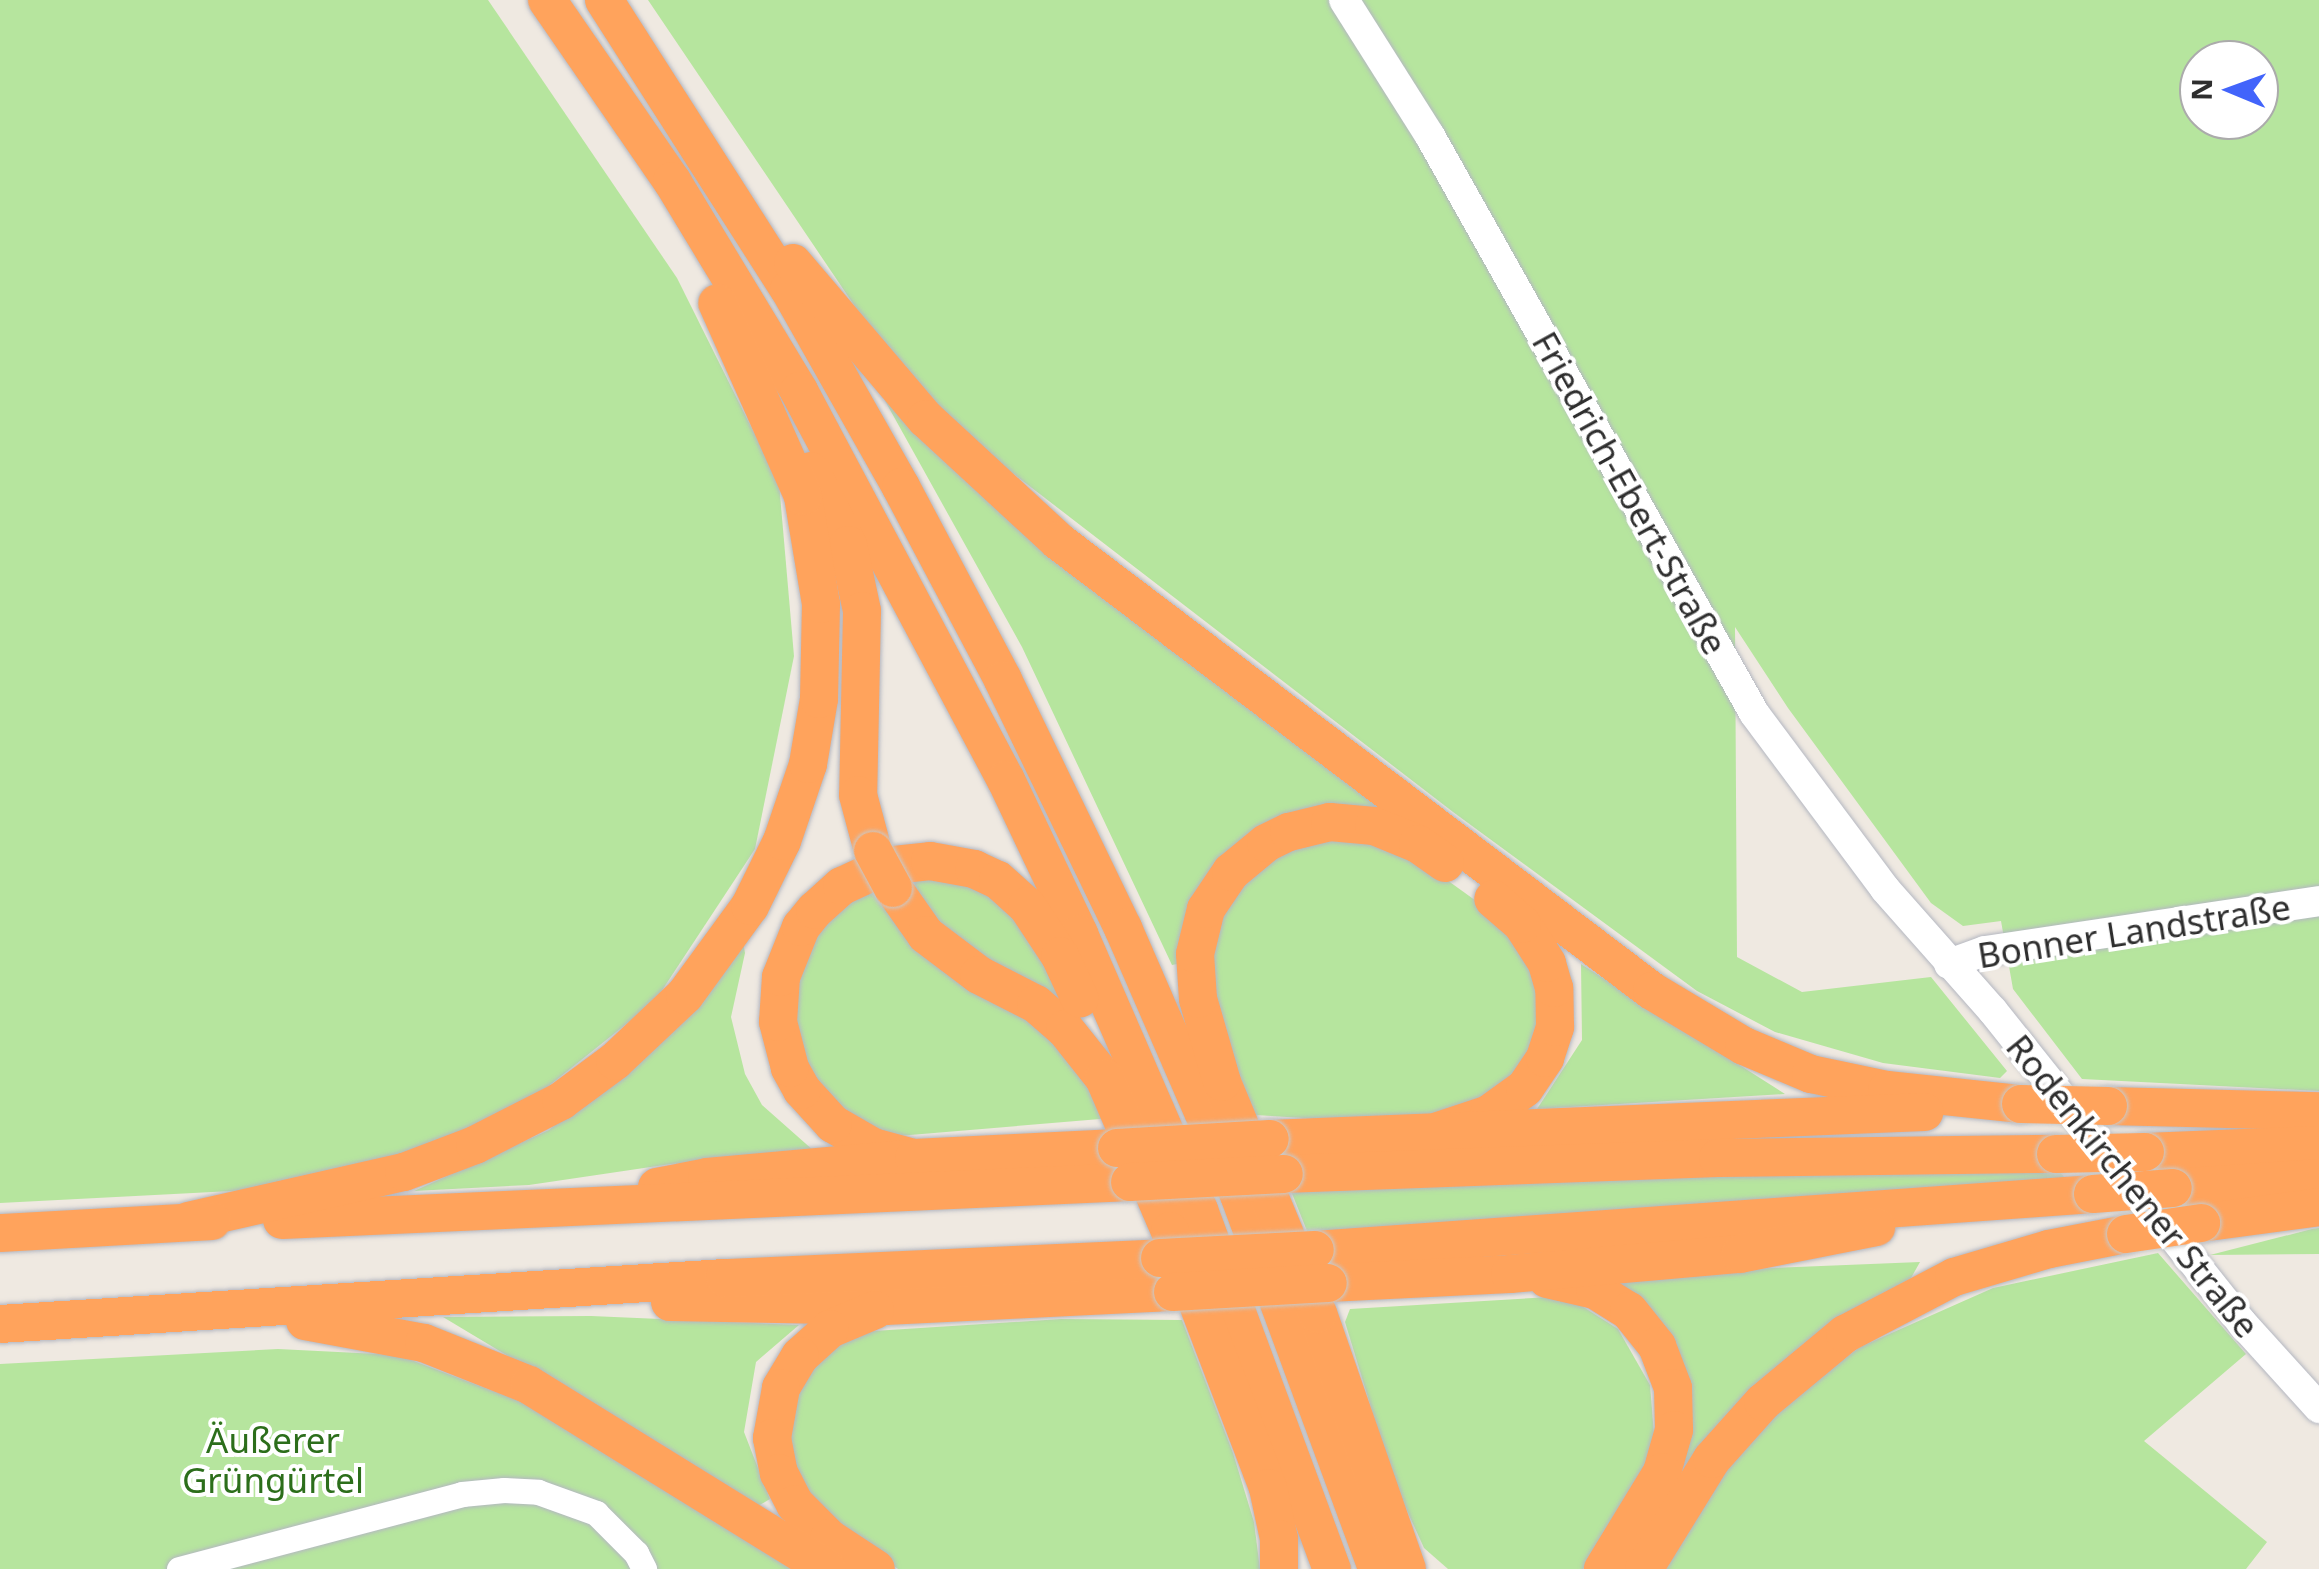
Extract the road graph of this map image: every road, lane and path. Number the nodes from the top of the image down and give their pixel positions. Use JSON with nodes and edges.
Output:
{"nodes":[{"id":1,"x":545,"y":0,"type":"edge"},
{"id":2,"x":604,"y":0,"type":"edge"},
{"id":3,"x":1344,"y":0,"type":"edge"},
{"id":4,"x":723,"y":184,"type":"junction"},
{"id":5,"x":717,"y":303,"type":"junction"},
{"id":6,"x":2319,"y":902,"type":"edge"},
{"id":7,"x":1123,"y":928,"type":"junction"},
{"id":8,"x":1949,"y":964,"type":"junction"},
{"id":9,"x":1222,"y":1082,"type":"junction"},
{"id":10,"x":2021,"y":1104,"type":"junction"},
{"id":11,"x":2319,"y":1111,"type":"edge"},
{"id":12,"x":1438,"y":1131,"type":"junction"},
{"id":13,"x":2319,"y":1146,"type":"edge"},
{"id":14,"x":914,"y":1158,"type":"junction"},
{"id":15,"x":1124,"y":1165,"type":"junction"},
{"id":16,"x":2319,"y":1178,"type":"edge"},
{"id":17,"x":1981,"y":1204,"type":"junction"},
{"id":18,"x":581,"y":1205,"type":"junction"},
{"id":19,"x":2319,"y":1207,"type":"edge"},
{"id":20,"x":188,"y":1221,"type":"junction"},
{"id":21,"x":0,"y":1233,"type":"edge"},
{"id":22,"x":1322,"y":1267,"type":"junction"},
{"id":23,"x":1510,"y":1274,"type":"junction"},
{"id":24,"x":1166,"y":1275,"type":"junction"},
{"id":25,"x":533,"y":1294,"type":"junction"},
{"id":26,"x":885,"y":1306,"type":"junction"},
{"id":27,"x":222,"y":1314,"type":"junction"},
{"id":28,"x":0,"y":1324,"type":"edge"},
{"id":29,"x":2319,"y":1408,"type":"edge"},
{"id":30,"x":1391,"y":1517,"type":"junction"},
{"id":31,"x":179,"y":1569,"type":"edge"},
{"id":32,"x":644,"y":1569,"type":"edge"},
{"id":33,"x":827,"y":1569,"type":"edge"},
{"id":34,"x":876,"y":1569,"type":"edge"},
{"id":35,"x":1279,"y":1569,"type":"edge"},
{"id":36,"x":1317,"y":1569,"type":"edge"},
{"id":37,"x":1332,"y":1569,"type":"edge"},
{"id":38,"x":1377,"y":1569,"type":"edge"},
{"id":39,"x":1407,"y":1569,"type":"edge"},
{"id":40,"x":1426,"y":1569,"type":"edge"},
{"id":41,"x":1603,"y":1569,"type":"edge"},
{"id":42,"x":1644,"y":1569,"type":"edge"}],
"edges":[{"from":1,"to":5,"type":"highway"},
{"from":1,"to":37,"type":"highway"},
{"from":2,"to":4,"type":"highway"},
{"from":3,"to":8,"type":"main road","name":"Friedrich-Ebert-Straße"},
{"from":4,"to":7,"type":"highway"},
{"from":4,"to":10,"type":"highway"},
{"from":5,"to":20,"type":"highway"},
{"from":5,"to":35,"type":"highway","bridge":true},
{"from":6,"to":8,"type":"main road","name":"Bonner Landstraße"},
{"from":7,"to":9,"type":"highway"},
{"from":7,"to":38,"type":"highway"},
{"from":8,"to":29,"type":"main road","name":"Rodenkirchener Straße"},
{"from":9,"to":12,"type":"highway"},
{"from":9,"to":30,"type":"highway"},
{"from":10,"to":11,"type":"highway","bridge":true},
{"from":10,"to":12,"type":"highway"},
{"from":12,"to":15,"type":"highway","bridge":true},
{"from":13,"to":15,"type":"highway","bridge":true},
{"from":14,"to":15,"type":"highway"},
{"from":14,"to":18,"type":"highway"},
{"from":14,"to":36,"type":"highway"},
{"from":15,"to":18,"type":"highway"},
{"from":16,"to":17,"type":"highway","bridge":true},
{"from":17,"to":22,"type":"highway"},
{"from":17,"to":23,"type":"highway"},
{"from":18,"to":20,"type":"highway"},
{"from":19,"to":42,"type":"highway","bridge":true},
{"from":20,"to":21,"type":"highway"},
{"from":22,"to":23,"type":"highway"},
{"from":22,"to":24,"type":"highway","bridge":true},
{"from":23,"to":41,"type":"highway"},
{"from":24,"to":25,"type":"highway"},
{"from":24,"to":26,"type":"highway"},
{"from":25,"to":26,"type":"highway"},
{"from":25,"to":27,"type":"highway"},
{"from":26,"to":34,"type":"highway"},
{"from":27,"to":28,"type":"highway"},
{"from":27,"to":33,"type":"highway"},
{"from":30,"to":39,"type":"highway"},
{"from":30,"to":40,"type":"highway"},
{"from":31,"to":32,"type":"street"}]}
